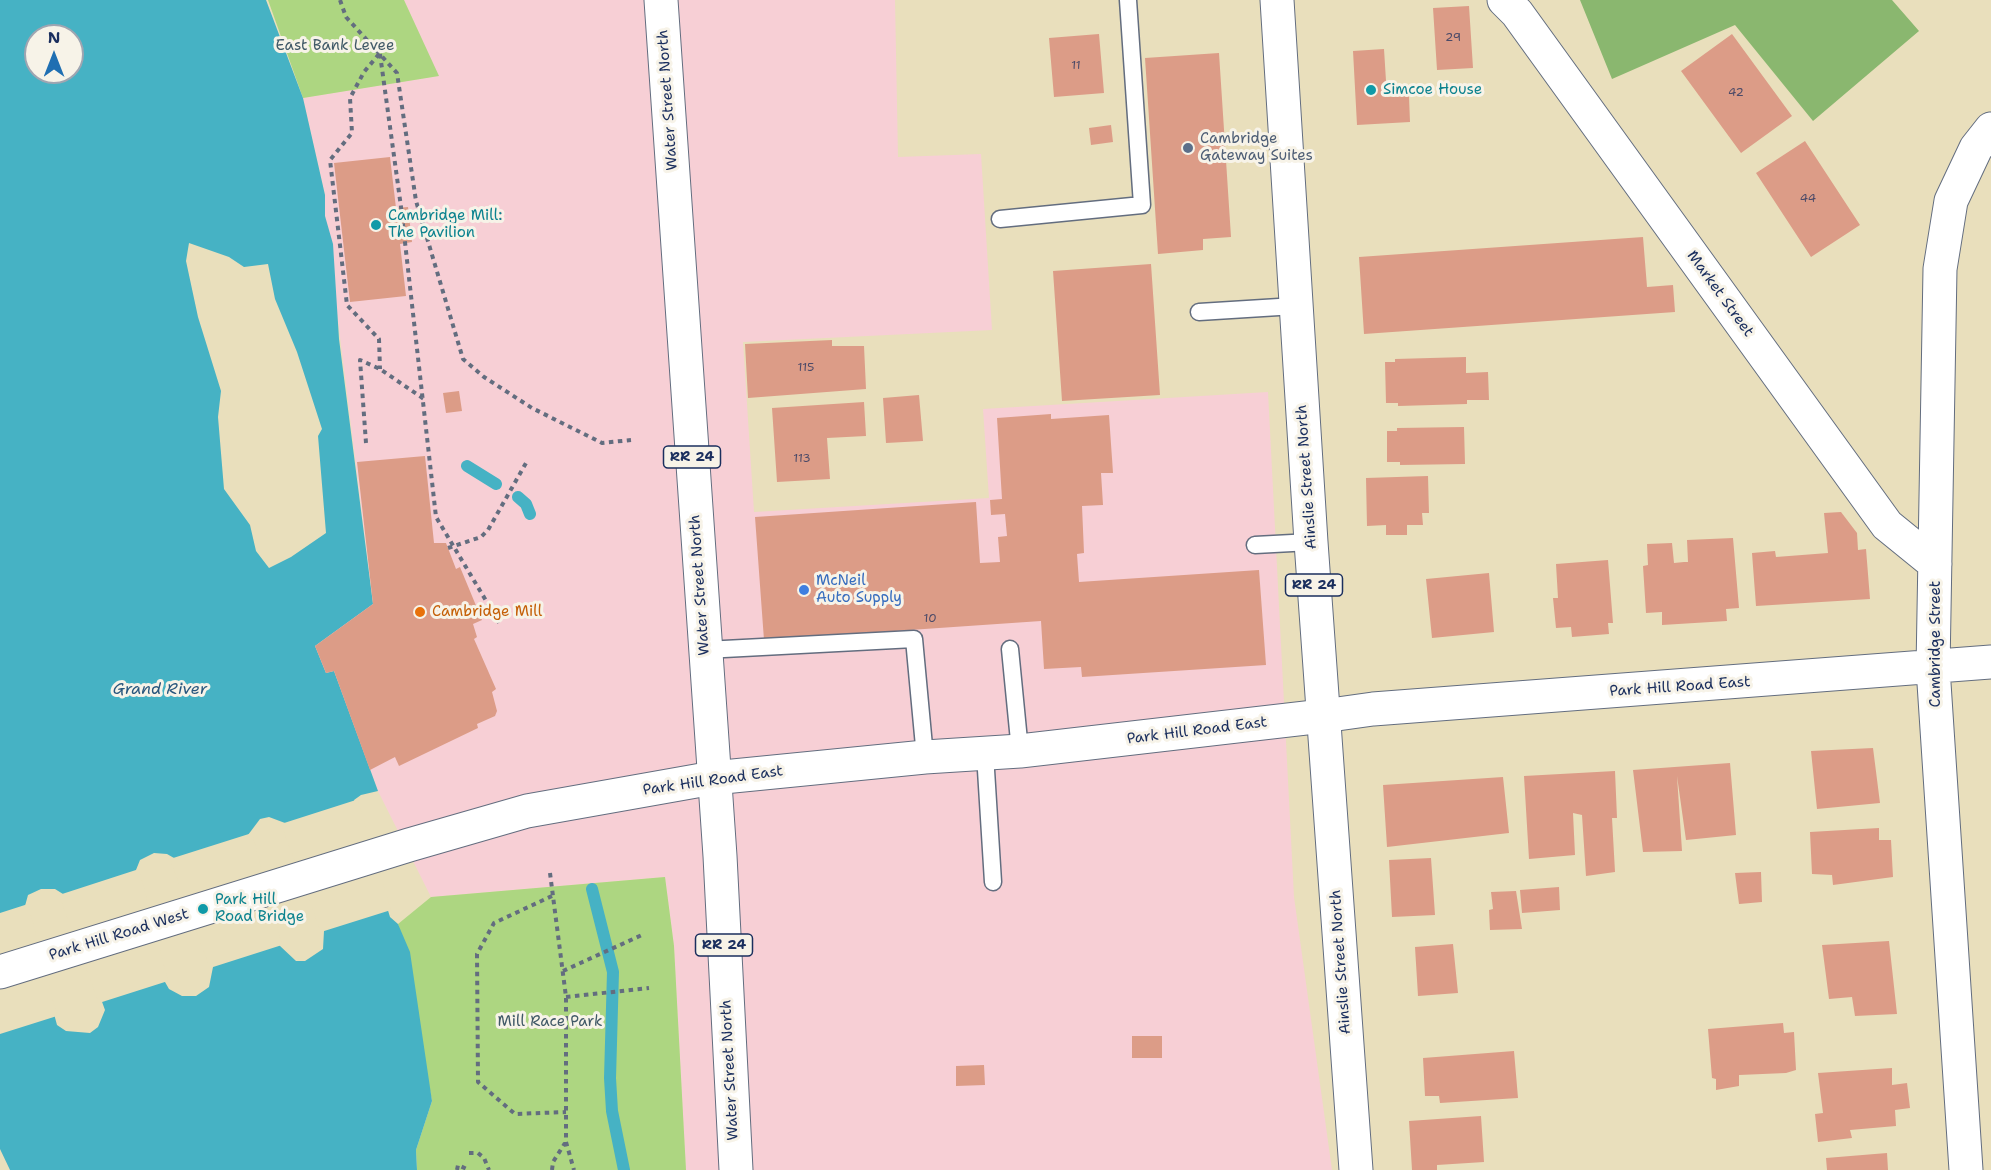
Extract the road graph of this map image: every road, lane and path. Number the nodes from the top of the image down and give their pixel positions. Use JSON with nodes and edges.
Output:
{"nodes":[{"id":1,"x":340,"y":0,"type":"edge"},
{"id":2,"x":661,"y":0,"type":"edge"},
{"id":3,"x":670,"y":0,"type":"edge"},
{"id":4,"x":1128,"y":0,"type":"edge"},
{"id":5,"x":1278,"y":0,"type":"edge"},
{"id":6,"x":1510,"y":7,"type":"edge"},
{"id":7,"x":380,"y":54,"type":"junction"},
{"id":8,"x":1991,"y":129,"type":"edge"},
{"id":9,"x":1000,"y":219,"type":"dead end"},
{"id":10,"x":1295,"y":306,"type":"junction"},
{"id":11,"x":1199,"y":312,"type":"dead end"},
{"id":12,"x":380,"y":369,"type":"junction"},
{"id":13,"x":424,"y":399,"type":"junction"},
{"id":14,"x":631,"y":440,"type":"dead end"},
{"id":15,"x":366,"y":443,"type":"dead end"},
{"id":16,"x":526,"y":463,"type":"dead end"},
{"id":17,"x":1311,"y":542,"type":"junction"},
{"id":18,"x":454,"y":545,"type":"junction"},
{"id":19,"x":1255,"y":545,"type":"dead end"},
{"id":20,"x":448,"y":548,"type":"dead end"},
{"id":21,"x":1935,"y":564,"type":"junction"},
{"id":22,"x":500,"y":624,"type":"dead end"},
{"id":23,"x":1010,"y":649,"type":"dead end"},
{"id":24,"x":705,"y":650,"type":"junction"},
{"id":25,"x":1991,"y":662,"type":"edge"},
{"id":26,"x":1933,"y":668,"type":"junction"},
{"id":27,"x":1323,"y":716,"type":"junction"},
{"id":28,"x":1020,"y":751,"type":"junction"},
{"id":29,"x":985,"y":754,"type":"junction"},
{"id":30,"x":925,"y":757,"type":"junction"},
{"id":31,"x":713,"y":778,"type":"junction"},
{"id":32,"x":409,"y":845,"type":"joint"},
{"id":33,"x":550,"y":873,"type":"dead end"},
{"id":34,"x":993,"y":882,"type":"dead end"},
{"id":35,"x":552,"y":896,"type":"junction"},
{"id":36,"x":644,"y":934,"type":"dead end"},
{"id":37,"x":563,"y":971,"type":"junction"},
{"id":38,"x":0,"y":972,"type":"edge"},
{"id":39,"x":649,"y":988,"type":"dead end"},
{"id":40,"x":566,"y":998,"type":"junction"},
{"id":41,"x":566,"y":1112,"type":"junction"},
{"id":42,"x":566,"y":1142,"type":"junction"},
{"id":43,"x":469,"y":1153,"type":"dead end"},
{"id":44,"x":457,"y":1170,"type":"edge"},
{"id":45,"x":469,"y":1170,"type":"edge"},
{"id":46,"x":489,"y":1170,"type":"edge"},
{"id":47,"x":552,"y":1170,"type":"edge"},
{"id":48,"x":574,"y":1170,"type":"edge"},
{"id":49,"x":736,"y":1170,"type":"edge"},
{"id":50,"x":1356,"y":1170,"type":"edge"},
{"id":51,"x":1966,"y":1170,"type":"edge"}],
"edges":[{"from":1,"to":7,"type":"path"},
{"from":2,"to":3,"type":"main road"},
{"from":2,"to":24,"type":"main road","name":"Water Street North","number":"RR 24"},
{"from":4,"to":9,"type":"lane"},
{"from":5,"to":10,"type":"main road","name":"Ainslie Street North","number":"RR 24"},
{"from":6,"to":21,"type":"main road","name":"Market Street"},
{"from":7,"to":12,"type":"path"},
{"from":7,"to":13,"type":"path"},
{"from":7,"to":14,"type":"path"},
{"from":8,"to":21,"type":"main road","name":"Cambridge Street"},
{"from":10,"to":11,"type":"lane"},
{"from":10,"to":17,"type":"main road","name":"Ainslie Street North","number":"RR 24"},
{"from":12,"to":13,"type":"path"},
{"from":12,"to":15,"type":"path"},
{"from":13,"to":18,"type":"path"},
{"from":16,"to":18,"type":"path"},
{"from":17,"to":19,"type":"lane"},
{"from":17,"to":27,"type":"main road","name":"Ainslie Street North","number":"RR 24"},
{"from":18,"to":20,"type":"path"},
{"from":18,"to":22,"type":"path"},
{"from":21,"to":26,"type":"main road","name":"Cambridge Street"},
{"from":23,"to":28,"type":"lane"},
{"from":24,"to":30,"type":"lane"},
{"from":24,"to":31,"type":"main road","name":"Water Street North","number":"RR 24"},
{"from":25,"to":26,"type":"main road","name":"Park Hill Road East"},
{"from":26,"to":27,"type":"main road","name":"Park Hill Road East"},
{"from":26,"to":51,"type":"main road","name":"Cambridge Street"},
{"from":27,"to":28,"type":"main road","name":"Park Hill Road East"},
{"from":27,"to":50,"type":"main road","name":"Ainslie Street North","number":"RR 24"},
{"from":28,"to":29,"type":"main road","name":"Park Hill Road East"},
{"from":29,"to":30,"type":"main road","name":"Park Hill Road East"},
{"from":29,"to":34,"type":"lane"},
{"from":30,"to":31,"type":"main road","name":"Park Hill Road East"},
{"from":31,"to":32,"type":"main road","name":"Park Hill Road East"},
{"from":31,"to":49,"type":"main road","name":"Water Street North","number":"RR 24"},
{"from":32,"to":38,"type":"main road","name":"Park Hill Road West"},
{"from":33,"to":35,"type":"path"},
{"from":35,"to":37,"type":"path"},
{"from":35,"to":41,"type":"path"},
{"from":36,"to":37,"type":"path"},
{"from":37,"to":40,"type":"path"},
{"from":39,"to":40,"type":"path"},
{"from":40,"to":41,"type":"path"},
{"from":41,"to":42,"type":"path"},
{"from":42,"to":47,"type":"path"},
{"from":42,"to":48,"type":"path"},
{"from":43,"to":46,"type":"path"},
{"from":44,"to":45,"type":"path"}]}
